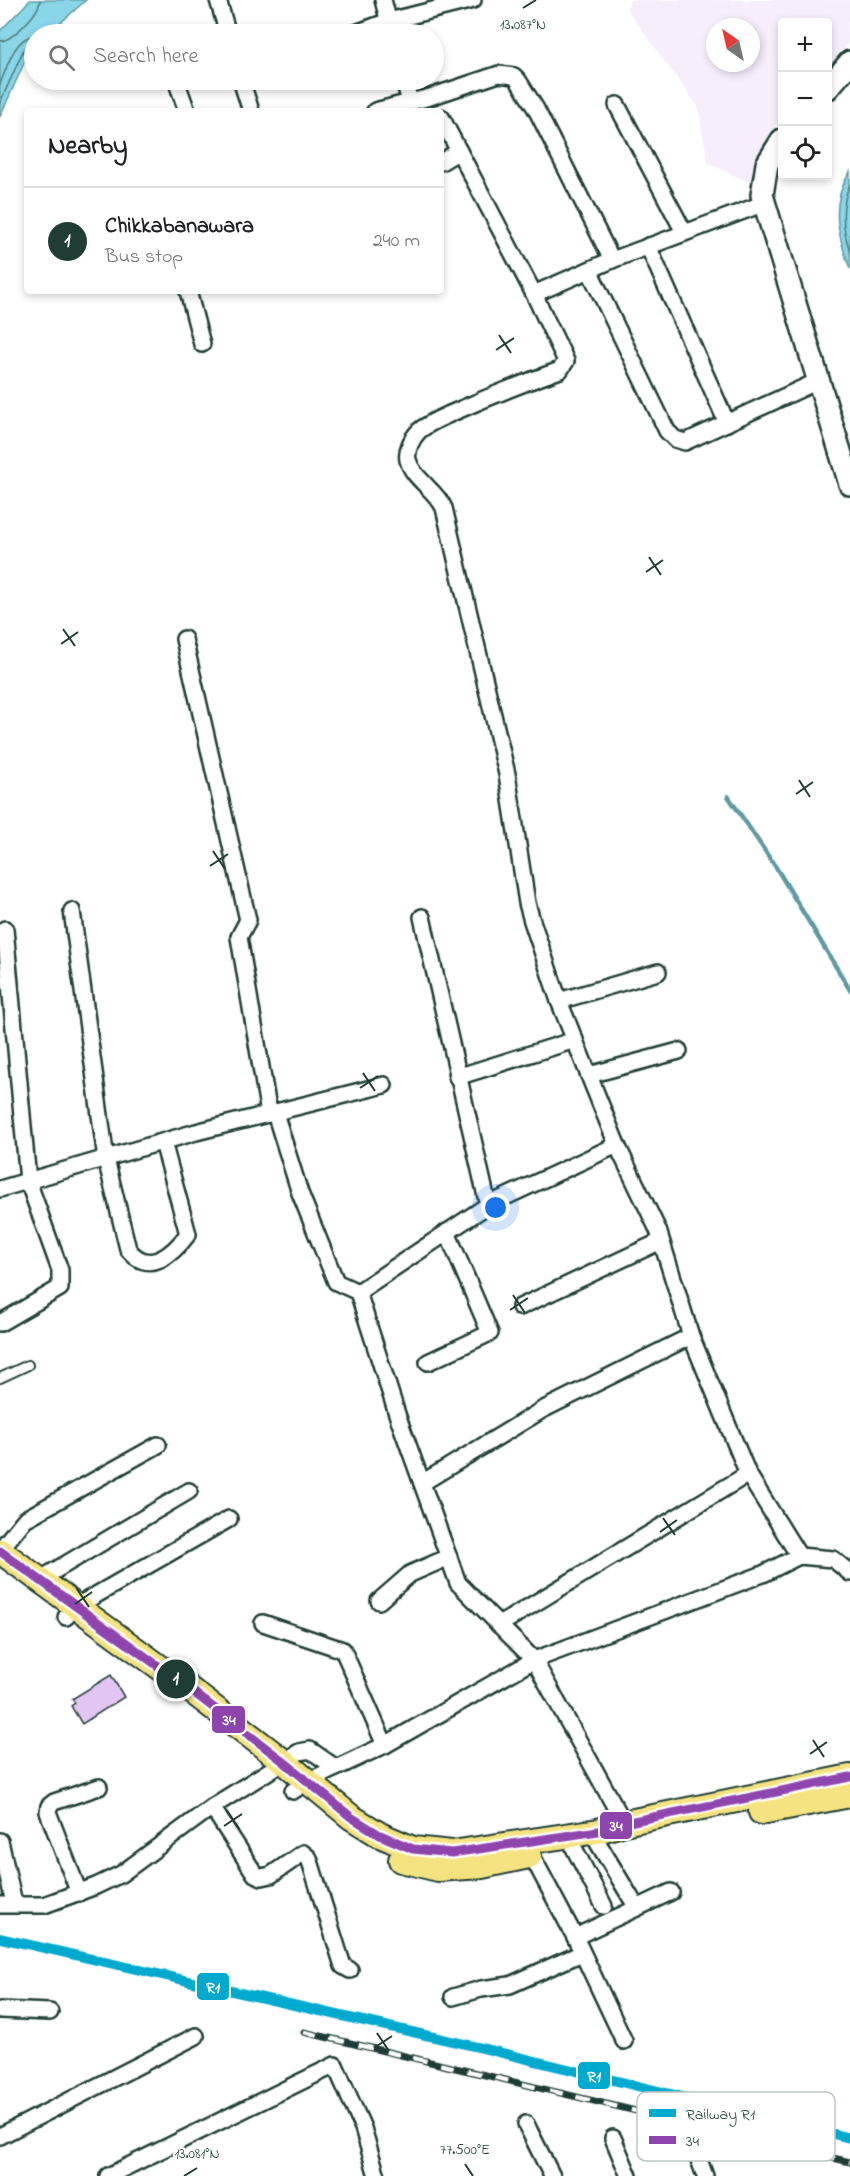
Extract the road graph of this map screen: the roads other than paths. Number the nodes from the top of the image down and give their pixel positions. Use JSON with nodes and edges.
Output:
{"nodes":[{"id":1,"x":218,"y":0,"type":"edge"},
{"id":2,"x":383,"y":0,"type":"edge"},
{"id":3,"x":473,"y":0,"type":"edge"},
{"id":4,"x":225,"y":24,"type":"edge"},
{"id":5,"x":390,"y":24,"type":"edge"},
{"id":6,"x":403,"y":24,"type":"edge"},
{"id":7,"x":850,"y":62,"type":"edge"},
{"id":8,"x":832,"y":83,"type":"edge"},
{"id":9,"x":180,"y":90,"type":"edge"},
{"id":10,"x":244,"y":90,"type":"edge"},
{"id":11,"x":407,"y":90,"type":"edge"},
{"id":12,"x":430,"y":97,"type":"junction"},
{"id":13,"x":410,"y":102,"type":"junction"},
{"id":14,"x":617,"y":105,"type":"dead end"},
{"id":15,"x":186,"y":108,"type":"edge"},
{"id":16,"x":249,"y":108,"type":"edge"},
{"id":17,"x":387,"y":108,"type":"edge"},
{"id":18,"x":436,"y":108,"type":"edge"},
{"id":19,"x":444,"y":123,"type":"edge"},
{"id":20,"x":778,"y":147,"type":"edge"},
{"id":21,"x":459,"y":151,"type":"junction"},
{"id":22,"x":444,"y":160,"type":"edge"},
{"id":23,"x":765,"y":203,"type":"junction"},
{"id":24,"x":684,"y":232,"type":"junction"},
{"id":25,"x":648,"y":246,"type":"junction"},
{"id":26,"x":612,"y":260,"type":"junction"},
{"id":27,"x":589,"y":270,"type":"junction"},
{"id":28,"x":189,"y":294,"type":"edge"},
{"id":29,"x":534,"y":294,"type":"junction"},
{"id":30,"x":202,"y":344,"type":"dead end"},
{"id":31,"x":818,"y":381,"type":"junction"},
{"id":32,"x":727,"y":423,"type":"junction"},
{"id":33,"x":850,"y":484,"type":"edge"},
{"id":34,"x":184,"y":639,"type":"dead end"},
{"id":35,"x":72,"y":911,"type":"dead end"},
{"id":36,"x":422,"y":918,"type":"dead end"},
{"id":37,"x":5,"y":929,"type":"dead end"},
{"id":38,"x":658,"y":972,"type":"dead end"},
{"id":39,"x":559,"y":1001,"type":"junction"},
{"id":40,"x":575,"y":1040,"type":"junction"},
{"id":41,"x":679,"y":1051,"type":"dead end"},
{"id":42,"x":589,"y":1075,"type":"junction"},
{"id":43,"x":457,"y":1077,"type":"junction"},
{"id":44,"x":384,"y":1085,"type":"dead end"},
{"id":45,"x":272,"y":1113,"type":"junction"},
{"id":46,"x":163,"y":1142,"type":"junction"},
{"id":47,"x":617,"y":1145,"type":"junction"},
{"id":48,"x":106,"y":1159,"type":"junction"},
{"id":49,"x":28,"y":1181,"type":"junction"},
{"id":50,"x":0,"y":1189,"type":"edge"},
{"id":51,"x":488,"y":1205,"type":"junction"},
{"id":52,"x":447,"y":1232,"type":"junction"},
{"id":53,"x":661,"y":1241,"type":"junction"},
{"id":54,"x":358,"y":1292,"type":"junction"},
{"id":55,"x":520,"y":1307,"type":"dead end"},
{"id":56,"x":0,"y":1323,"type":"edge"},
{"id":57,"x":691,"y":1336,"type":"junction"},
{"id":58,"x":428,"y":1362,"type":"dead end"},
{"id":59,"x":28,"y":1365,"type":"dead end"},
{"id":60,"x":0,"y":1378,"type":"edge"},
{"id":61,"x":158,"y":1445,"type":"dead end"},
{"id":62,"x":748,"y":1474,"type":"junction"},
{"id":63,"x":422,"y":1483,"type":"junction"},
{"id":64,"x":189,"y":1491,"type":"dead end"},
{"id":65,"x":229,"y":1519,"type":"dead end"},
{"id":66,"x":0,"y":1551,"type":"edge"},
{"id":67,"x":799,"y":1556,"type":"junction"},
{"id":68,"x":449,"y":1557,"type":"junction"},
{"id":69,"x":0,"y":1570,"type":"edge"},
{"id":70,"x":850,"y":1574,"type":"edge"},
{"id":71,"x":39,"y":1580,"type":"junction"},
{"id":72,"x":379,"y":1601,"type":"dead end"},
{"id":73,"x":71,"y":1612,"type":"junction"},
{"id":74,"x":262,"y":1623,"type":"dead end"},
{"id":75,"x":499,"y":1625,"type":"junction"},
{"id":76,"x":534,"y":1660,"type":"junction"},
{"id":77,"x":385,"y":1745,"type":"junction"},
{"id":78,"x":276,"y":1766,"type":"junction"},
{"id":79,"x":336,"y":1768,"type":"junction"},
{"id":80,"x":850,"y":1777,"type":"edge"},
{"id":81,"x":300,"y":1786,"type":"junction"},
{"id":82,"x":99,"y":1787,"type":"dead end"},
{"id":83,"x":850,"y":1795,"type":"edge"},
{"id":84,"x":212,"y":1807,"type":"junction"},
{"id":85,"x":611,"y":1833,"type":"junction"},
{"id":86,"x":0,"y":1841,"type":"edge"},
{"id":87,"x":574,"y":1848,"type":"junction"},
{"id":88,"x":532,"y":1856,"type":"junction"},
{"id":89,"x":671,"y":1892,"type":"dead end"},
{"id":90,"x":79,"y":1893,"type":"junction"},
{"id":91,"x":7,"y":1904,"type":"edge"},
{"id":92,"x":604,"y":1906,"type":"dead end"},
{"id":93,"x":637,"y":1908,"type":"junction"},
{"id":94,"x":574,"y":1937,"type":"junction"},
{"id":95,"x":582,"y":1953,"type":"junction"},
{"id":96,"x":350,"y":1970,"type":"dead end"},
{"id":97,"x":453,"y":1997,"type":"dead end"},
{"id":98,"x":0,"y":2010,"type":"edge"},
{"id":99,"x":50,"y":2012,"type":"dead end"},
{"id":100,"x":196,"y":2036,"type":"dead end"},
{"id":101,"x":624,"y":2041,"type":"dead end"},
{"id":102,"x":526,"y":2124,"type":"dead end"},
{"id":103,"x":0,"y":2136,"type":"edge"},
{"id":104,"x":613,"y":2138,"type":"dead end"},
{"id":105,"x":700,"y":2161,"type":"edge"},
{"id":106,"x":109,"y":2176,"type":"edge"},
{"id":107,"x":377,"y":2176,"type":"edge"},
{"id":108,"x":552,"y":2176,"type":"edge"},
{"id":109,"x":629,"y":2176,"type":"edge"},
{"id":110,"x":705,"y":2176,"type":"edge"}],
"edges":[{"from":1,"to":4,"type":"street"},
{"from":2,"to":5,"type":"street"},
{"from":3,"to":6,"type":"street"},
{"from":7,"to":8,"type":"street"},
{"from":9,"to":15,"type":"street"},
{"from":10,"to":16,"type":"street"},
{"from":11,"to":13,"type":"street"},
{"from":12,"to":13,"type":"street"},
{"from":12,"to":18,"type":"street"},
{"from":12,"to":26,"type":"street"},
{"from":13,"to":17,"type":"street"},
{"from":14,"to":24,"type":"street"},
{"from":19,"to":21,"type":"street"},
{"from":20,"to":23,"type":"street"},
{"from":21,"to":22,"type":"street"},
{"from":21,"to":29,"type":"street"},
{"from":23,"to":24,"type":"street"},
{"from":23,"to":31,"type":"street"},
{"from":24,"to":25,"type":"street"},
{"from":25,"to":26,"type":"street"},
{"from":25,"to":32,"type":"street"},
{"from":26,"to":27,"type":"street"},
{"from":27,"to":29,"type":"street"},
{"from":27,"to":32,"type":"street"},
{"from":28,"to":30,"type":"street"},
{"from":29,"to":39,"type":"street"},
{"from":31,"to":32,"type":"street"},
{"from":31,"to":33,"type":"street"},
{"from":34,"to":45,"type":"street"},
{"from":35,"to":48,"type":"street"},
{"from":36,"to":43,"type":"street"},
{"from":37,"to":49,"type":"street"},
{"from":38,"to":39,"type":"street"},
{"from":39,"to":40,"type":"street"},
{"from":40,"to":42,"type":"street"},
{"from":40,"to":43,"type":"street"},
{"from":41,"to":42,"type":"street"},
{"from":42,"to":47,"type":"street"},
{"from":43,"to":51,"type":"street"},
{"from":44,"to":45,"type":"street"},
{"from":45,"to":46,"type":"street"},
{"from":45,"to":54,"type":"street"},
{"from":46,"to":48,"type":"street"},
{"from":46,"to":48,"type":"street"},
{"from":47,"to":51,"type":"street"},
{"from":47,"to":53,"type":"street"},
{"from":48,"to":49,"type":"street"},
{"from":49,"to":50,"type":"street"},
{"from":49,"to":56,"type":"street"},
{"from":51,"to":52,"type":"street"},
{"from":52,"to":54,"type":"street"},
{"from":52,"to":58,"type":"street"},
{"from":53,"to":55,"type":"street"},
{"from":53,"to":57,"type":"street"},
{"from":54,"to":63,"type":"street"},
{"from":57,"to":62,"type":"street"},
{"from":57,"to":63,"type":"street"},
{"from":59,"to":60,"type":"lane"},
{"from":61,"to":66,"type":"street"},
{"from":62,"to":67,"type":"street"},
{"from":62,"to":75,"type":"street"},
{"from":63,"to":68,"type":"street"},
{"from":64,"to":71,"type":"street"},
{"from":65,"to":73,"type":"street"},
{"from":66,"to":71,"type":"main road"},
{"from":67,"to":70,"type":"street"},
{"from":67,"to":76,"type":"street"},
{"from":68,"to":72,"type":"street"},
{"from":68,"to":75,"type":"street"},
{"from":69,"to":73,"type":"main road"},
{"from":71,"to":73,"type":"main road"},
{"from":73,"to":78,"type":"main road"},
{"from":74,"to":77,"type":"street"},
{"from":75,"to":76,"type":"street"},
{"from":76,"to":77,"type":"street"},
{"from":76,"to":85,"type":"street"},
{"from":77,"to":79,"type":"street"},
{"from":78,"to":79,"type":"street"},
{"from":78,"to":81,"type":"main road"},
{"from":78,"to":84,"type":"street"},
{"from":79,"to":81,"type":"street"},
{"from":80,"to":85,"type":"main road"},
{"from":81,"to":85,"type":"main road"},
{"from":81,"to":88,"type":"main road"},
{"from":82,"to":90,"type":"street"},
{"from":83,"to":85,"type":"main road"},
{"from":84,"to":90,"type":"street"},
{"from":84,"to":96,"type":"street"},
{"from":85,"to":87,"type":"main road"},
{"from":85,"to":93,"type":"street"},
{"from":86,"to":91,"type":"street"},
{"from":87,"to":88,"type":"main road"},
{"from":87,"to":92,"type":"street"},
{"from":88,"to":94,"type":"street"},
{"from":89,"to":93,"type":"street"},
{"from":90,"to":91,"type":"street"},
{"from":93,"to":94,"type":"street"},
{"from":94,"to":95,"type":"street"},
{"from":95,"to":97,"type":"street"},
{"from":95,"to":101,"type":"street"},
{"from":98,"to":99,"type":"street"},
{"from":100,"to":103,"type":"street"},
{"from":102,"to":108,"type":"street"},
{"from":104,"to":109,"type":"street"},
{"from":105,"to":110,"type":"street"},
{"from":106,"to":107,"type":"street"}]}
